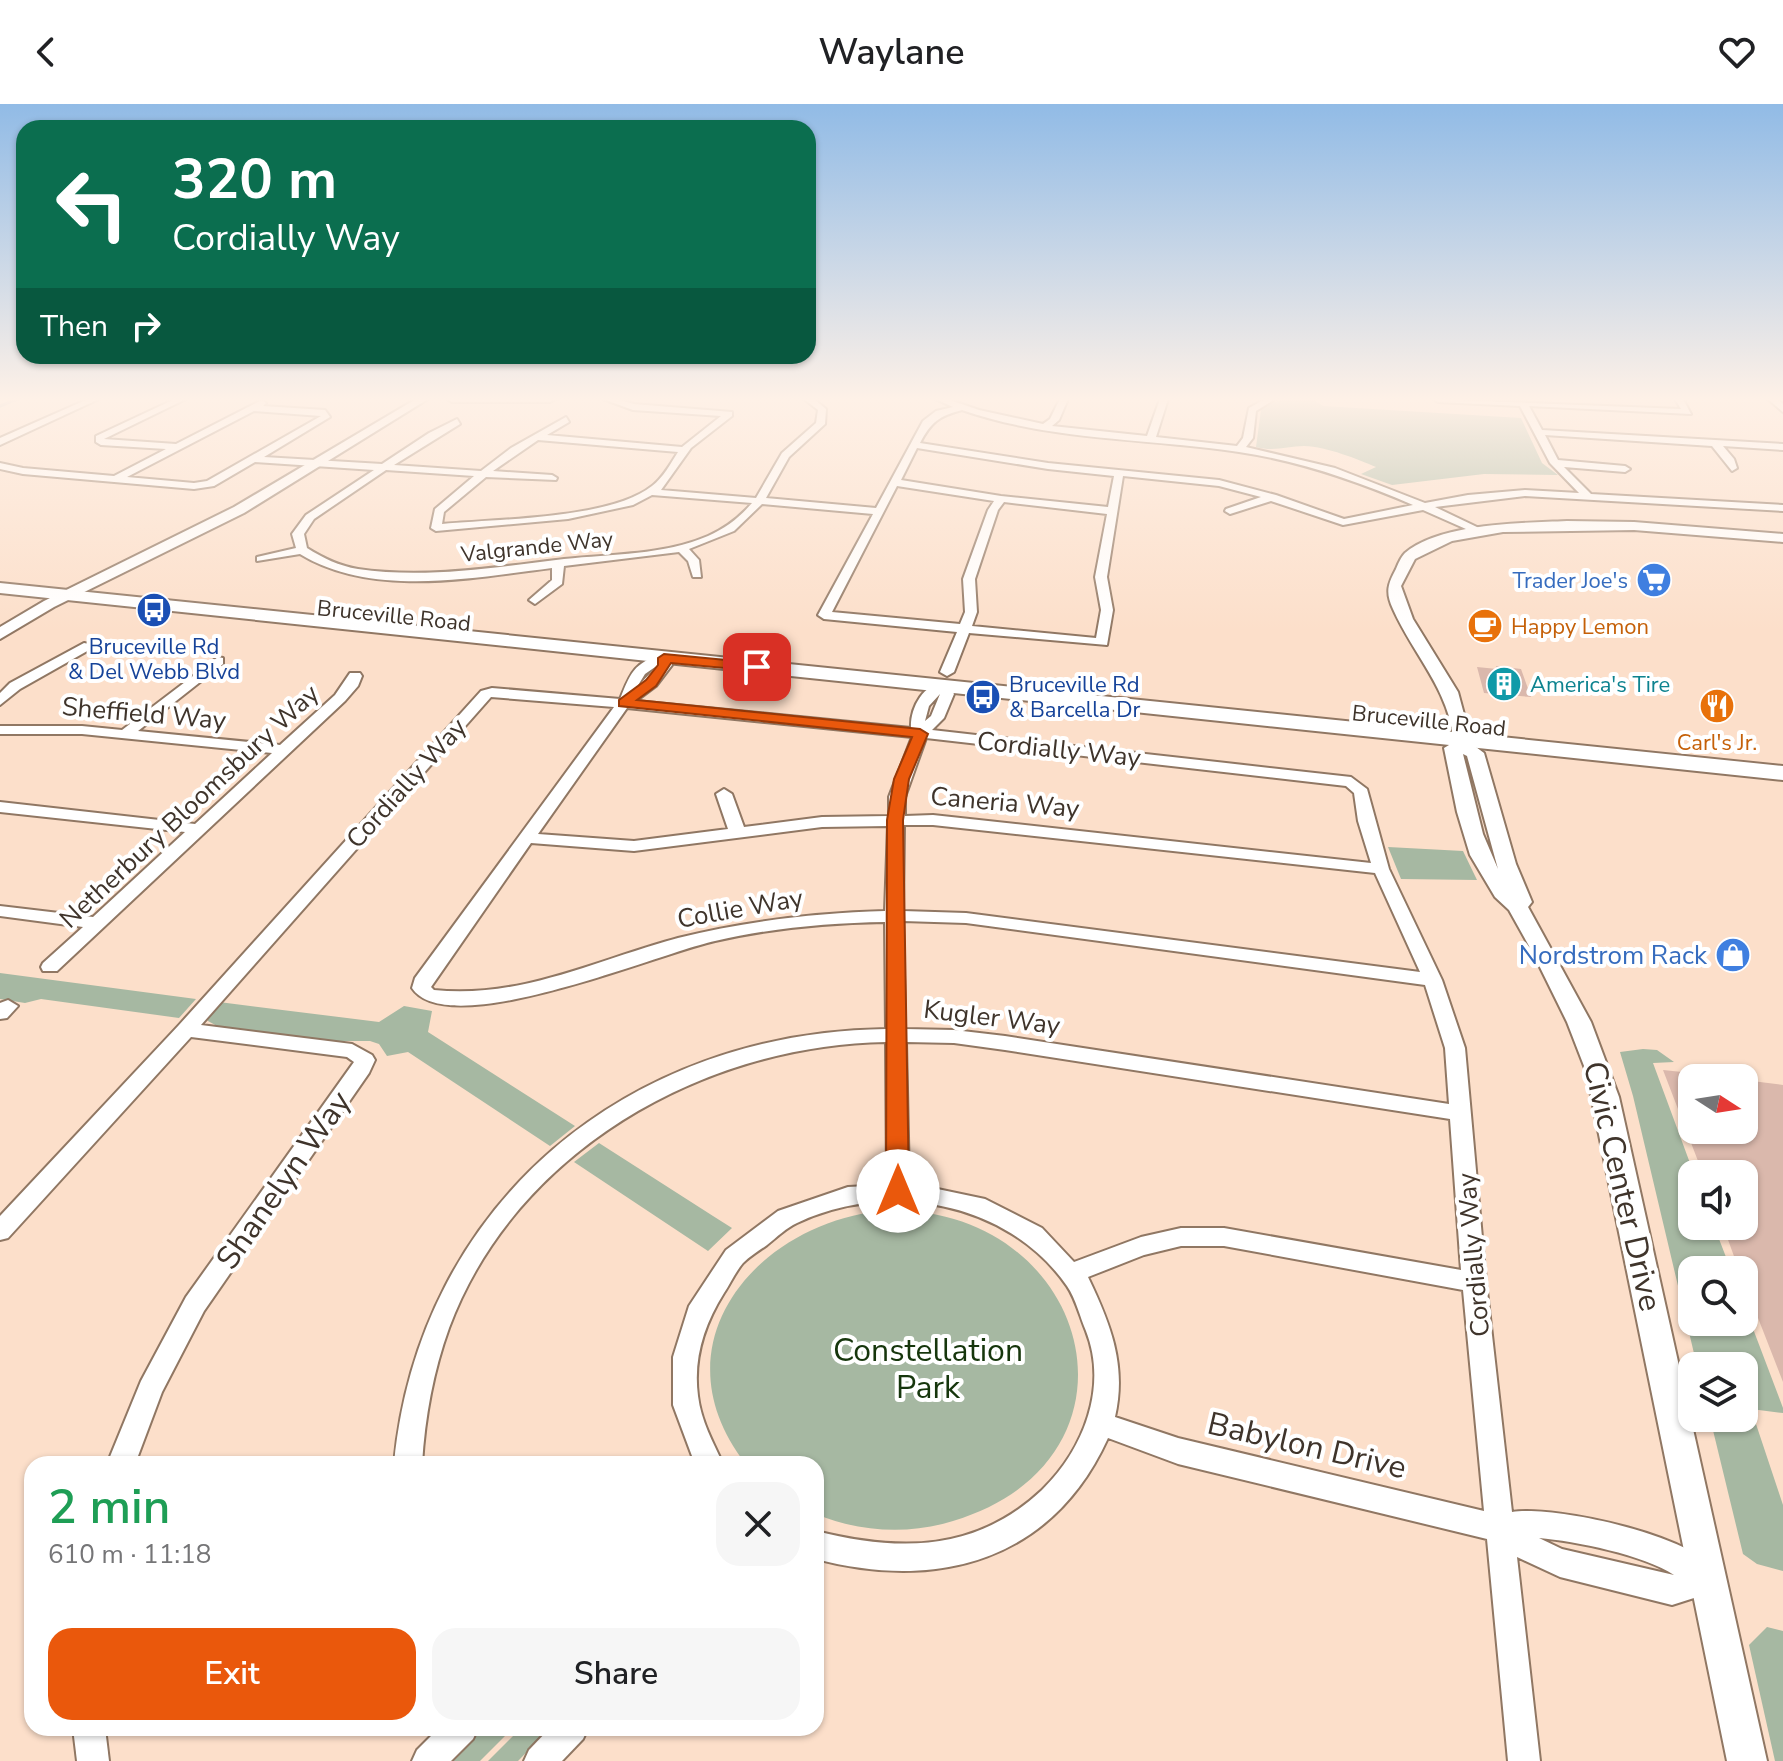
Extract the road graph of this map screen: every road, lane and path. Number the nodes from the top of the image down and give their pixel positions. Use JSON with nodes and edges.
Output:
{"nodes":[{"id":1,"x":85,"y":476,"type":"edge"},
{"id":2,"x":121,"y":476,"type":"edge"},
{"id":3,"x":223,"y":476,"type":"edge"},
{"id":4,"x":295,"y":476,"type":"edge"},
{"id":5,"x":370,"y":476,"type":"edge"},
{"id":6,"x":479,"y":476,"type":"edge"},
{"id":7,"x":512,"y":476,"type":"edge"},
{"id":8,"x":667,"y":476,"type":"edge"},
{"id":9,"x":775,"y":476,"type":"edge"},
{"id":10,"x":898,"y":476,"type":"edge"},
{"id":11,"x":1118,"y":476,"type":"edge"},
{"id":12,"x":1157,"y":476,"type":"edge"},
{"id":13,"x":1351,"y":476,"type":"edge"},
{"id":14,"x":1568,"y":476,"type":"edge"},
{"id":15,"x":552,"y":478,"type":"dead end"},
{"id":16,"x":116,"y":479,"type":"junction"},
{"id":17,"x":894,"y":483,"type":"junction"},
{"id":18,"x":652,"y":492,"type":"junction"},
{"id":19,"x":1587,"y":495,"type":"junction"},
{"id":20,"x":1272,"y":497,"type":"junction"},
{"id":21,"x":1001,"y":499,"type":"junction"},
{"id":22,"x":757,"y":502,"type":"junction"},
{"id":23,"x":1424,"y":506,"type":"junction"},
{"id":24,"x":1783,"y":508,"type":"edge"},
{"id":25,"x":879,"y":511,"type":"junction"},
{"id":26,"x":1111,"y":511,"type":"junction"},
{"id":27,"x":1230,"y":511,"type":"dead end"},
{"id":28,"x":1475,"y":530,"type":"junction"},
{"id":29,"x":1783,"y":538,"type":"edge"},
{"id":30,"x":680,"y":547,"type":"junction"},
{"id":31,"x":302,"y":550,"type":"junction"},
{"id":32,"x":261,"y":559,"type":"dead end"},
{"id":33,"x":558,"y":564,"type":"junction"},
{"id":34,"x":0,"y":575,"type":"edge"},
{"id":35,"x":697,"y":575,"type":"dead end"},
{"id":36,"x":93,"y":583,"type":"junction"},
{"id":37,"x":0,"y":588,"type":"edge"},
{"id":38,"x":72,"y":595,"type":"junction"},
{"id":39,"x":535,"y":600,"type":"dead end"},
{"id":40,"x":963,"y":628,"type":"junction"},
{"id":41,"x":0,"y":634,"type":"edge"},
{"id":42,"x":0,"y":643,"type":"edge"},
{"id":43,"x":84,"y":647,"type":"dead end"},
{"id":44,"x":788,"y":656,"type":"junction"},
{"id":45,"x":664,"y":658,"type":"junction"},
{"id":46,"x":218,"y":661,"type":"dead end"},
{"id":47,"x":355,"y":676,"type":"dead end"},
{"id":48,"x":944,"y":679,"type":"junction"},
{"id":49,"x":626,"y":700,"type":"junction"},
{"id":50,"x":0,"y":701,"type":"edge"},
{"id":51,"x":0,"y":730,"type":"edge"},
{"id":52,"x":126,"y":734,"type":"junction"},
{"id":53,"x":920,"y":734,"type":"junction"},
{"id":54,"x":1462,"y":735,"type":"junction"},
{"id":55,"x":284,"y":750,"type":"junction"},
{"id":56,"x":1783,"y":756,"type":"edge"},
{"id":57,"x":1647,"y":758,"type":"junction"},
{"id":58,"x":1783,"y":767,"type":"edge"},
{"id":59,"x":1783,"y":773,"type":"edge"},
{"id":60,"x":724,"y":794,"type":"dead end"},
{"id":61,"x":0,"y":807,"type":"edge"},
{"id":62,"x":895,"y":820,"type":"junction"},
{"id":63,"x":198,"y":829,"type":"junction"},
{"id":64,"x":737,"y":831,"type":"junction"},
{"id":65,"x":527,"y":838,"type":"junction"},
{"id":66,"x":1381,"y":869,"type":"junction"},
{"id":67,"x":0,"y":911,"type":"edge"},
{"id":68,"x":894,"y":916,"type":"junction"},
{"id":69,"x":97,"y":923,"type":"junction"},
{"id":70,"x":50,"y":967,"type":"dead end"},
{"id":71,"x":1433,"y":980,"type":"junction"},
{"id":72,"x":186,"y":1030,"type":"junction"},
{"id":73,"x":897,"y":1036,"type":"junction"},
{"id":74,"x":1461,"y":1113,"type":"junction"},
{"id":75,"x":898,"y":1191,"type":"junction"},
{"id":76,"x":0,"y":1231,"type":"edge"},
{"id":77,"x":1072,"y":1273,"type":"junction"},
{"id":78,"x":1474,"y":1282,"type":"junction"},
{"id":79,"x":1101,"y":1424,"type":"junction"},
{"id":80,"x":124,"y":1456,"type":"edge"},
{"id":81,"x":408,"y":1456,"type":"edge"},
{"id":82,"x":706,"y":1456,"type":"edge"},
{"id":83,"x":1499,"y":1528,"type":"junction"},
{"id":84,"x":824,"y":1547,"type":"edge"},
{"id":85,"x":1709,"y":1580,"type":"junction"},
{"id":86,"x":90,"y":1736,"type":"edge"},
{"id":87,"x":454,"y":1736,"type":"edge"},
{"id":88,"x":564,"y":1736,"type":"edge"},
{"id":89,"x":93,"y":1761,"type":"edge"},
{"id":90,"x":428,"y":1761,"type":"edge"},
{"id":91,"x":540,"y":1761,"type":"edge"},
{"id":92,"x":1524,"y":1761,"type":"edge"},
{"id":93,"x":1747,"y":1761,"type":"edge"}],
"edges":[{"from":1,"to":16,"type":"street"},
{"from":2,"to":16,"type":"street"},
{"from":3,"to":16,"type":"street"},
{"from":4,"to":36,"type":"street"},
{"from":5,"to":31,"type":"street"},
{"from":6,"to":18,"type":"street"},
{"from":7,"to":15,"type":"street"},
{"from":8,"to":18,"type":"street"},
{"from":9,"to":22,"type":"street","name":"Valgrande Way"},
{"from":10,"to":17,"type":"street"},
{"from":11,"to":26,"type":"street"},
{"from":12,"to":20,"type":"street"},
{"from":13,"to":23,"type":"street"},
{"from":14,"to":19,"type":"street"},
{"from":17,"to":21,"type":"street"},
{"from":17,"to":25,"type":"street"},
{"from":18,"to":22,"type":"street"},
{"from":19,"to":23,"type":"street"},
{"from":19,"to":24,"type":"street"},
{"from":20,"to":23,"type":"street"},
{"from":20,"to":27,"type":"street"},
{"from":21,"to":26,"type":"street"},
{"from":21,"to":40,"type":"street"},
{"from":22,"to":25,"type":"street"},
{"from":22,"to":30,"type":"street","name":"Valgrande Way"},
{"from":23,"to":28,"type":"street"},
{"from":25,"to":40,"type":"street"},
{"from":26,"to":40,"type":"street"},
{"from":28,"to":29,"type":"street"},
{"from":28,"to":54,"type":"street"},
{"from":30,"to":33,"type":"street","name":"Valgrande Way"},
{"from":30,"to":35,"type":"street"},
{"from":31,"to":32,"type":"street"},
{"from":31,"to":33,"type":"street","name":"Valgrande Way"},
{"from":33,"to":39,"type":"street"},
{"from":34,"to":36,"type":"main road","name":"Bruceville Road"},
{"from":36,"to":38,"type":"street"},
{"from":36,"to":44,"type":"main road","name":"Bruceville Road"},
{"from":37,"to":38,"type":"main road","name":"Bruceville Road"},
{"from":38,"to":41,"type":"street"},
{"from":38,"to":42,"type":"street"},
{"from":38,"to":45,"type":"main road","name":"Bruceville Road"},
{"from":40,"to":48,"type":"street"},
{"from":43,"to":50,"type":"street"},
{"from":44,"to":45,"type":"main road","name":"Bruceville Road"},
{"from":44,"to":48,"type":"main road","name":"Bruceville Road"},
{"from":45,"to":48,"type":"main road","name":"Bruceville Road"},
{"from":45,"to":49,"type":"street","name":"Collie Way"},
{"from":46,"to":52,"type":"street"},
{"from":47,"to":55,"type":"street","name":"Netherbury Bloomsbury Way"},
{"from":48,"to":53,"type":"street"},
{"from":48,"to":54,"type":"main road","name":"Bruceville Road"},
{"from":48,"to":54,"type":"main road","name":"Bruceville Road"},
{"from":49,"to":53,"type":"street","name":"Cordially Way"},
{"from":49,"to":65,"type":"street","name":"Collie Way"},
{"from":49,"to":72,"type":"street","name":"Cordially Way"},
{"from":51,"to":52,"type":"street","name":"Sheffield Way"},
{"from":52,"to":55,"type":"street","name":"Sheffield Way"},
{"from":53,"to":62,"type":"street"},
{"from":53,"to":66,"type":"street","name":"Cordially Way"},
{"from":54,"to":56,"type":"main road","name":"Bruceville Road"},
{"from":54,"to":57,"type":"main road","name":"Bruceville Road"},
{"from":54,"to":85,"type":"street","name":"Civic Center Drive"},
{"from":55,"to":63,"type":"street","name":"Netherbury Bloomsbury Way"},
{"from":57,"to":58,"type":"main road","name":"Bruceville Road"},
{"from":57,"to":59,"type":"main road","name":"Bruceville Road"},
{"from":60,"to":64,"type":"street"},
{"from":61,"to":63,"type":"street"},
{"from":62,"to":64,"type":"street","name":"Caneria Way"},
{"from":62,"to":66,"type":"street","name":"Caneria Way"},
{"from":62,"to":68,"type":"street"},
{"from":63,"to":69,"type":"street","name":"Netherbury Bloomsbury Way"},
{"from":64,"to":65,"type":"street","name":"Caneria Way"},
{"from":65,"to":68,"type":"street","name":"Collie Way"},
{"from":66,"to":71,"type":"street","name":"Cordially Way"},
{"from":67,"to":69,"type":"street"},
{"from":68,"to":71,"type":"street","name":"Collie Way"},
{"from":68,"to":73,"type":"street"},
{"from":69,"to":70,"type":"street","name":"Netherbury Bloomsbury Way"},
{"from":71,"to":74,"type":"street","name":"Cordially Way"},
{"from":72,"to":76,"type":"street","name":"Cordially Way"},
{"from":72,"to":80,"type":"street","name":"Shanelyn Way"},
{"from":73,"to":74,"type":"street","name":"Kugler Way"},
{"from":73,"to":75,"type":"street"},
{"from":73,"to":81,"type":"street","name":"Kugler Way"},
{"from":74,"to":78,"type":"street","name":"Cordially Way"},
{"from":75,"to":77,"type":"street"},
{"from":75,"to":82,"type":"street"},
{"from":77,"to":78,"type":"street"},
{"from":77,"to":79,"type":"street"},
{"from":78,"to":83,"type":"street","name":"Cordially Way"},
{"from":79,"to":83,"type":"street","name":"Babylon Drive"},
{"from":79,"to":84,"type":"street"},
{"from":83,"to":85,"type":"street","name":"Babylon Drive"},
{"from":83,"to":92,"type":"street","name":"Cordially Way"},
{"from":85,"to":93,"type":"street","name":"Civic Center Drive"},
{"from":86,"to":89,"type":"street"},
{"from":87,"to":90,"type":"street"},
{"from":88,"to":91,"type":"street"}]}
